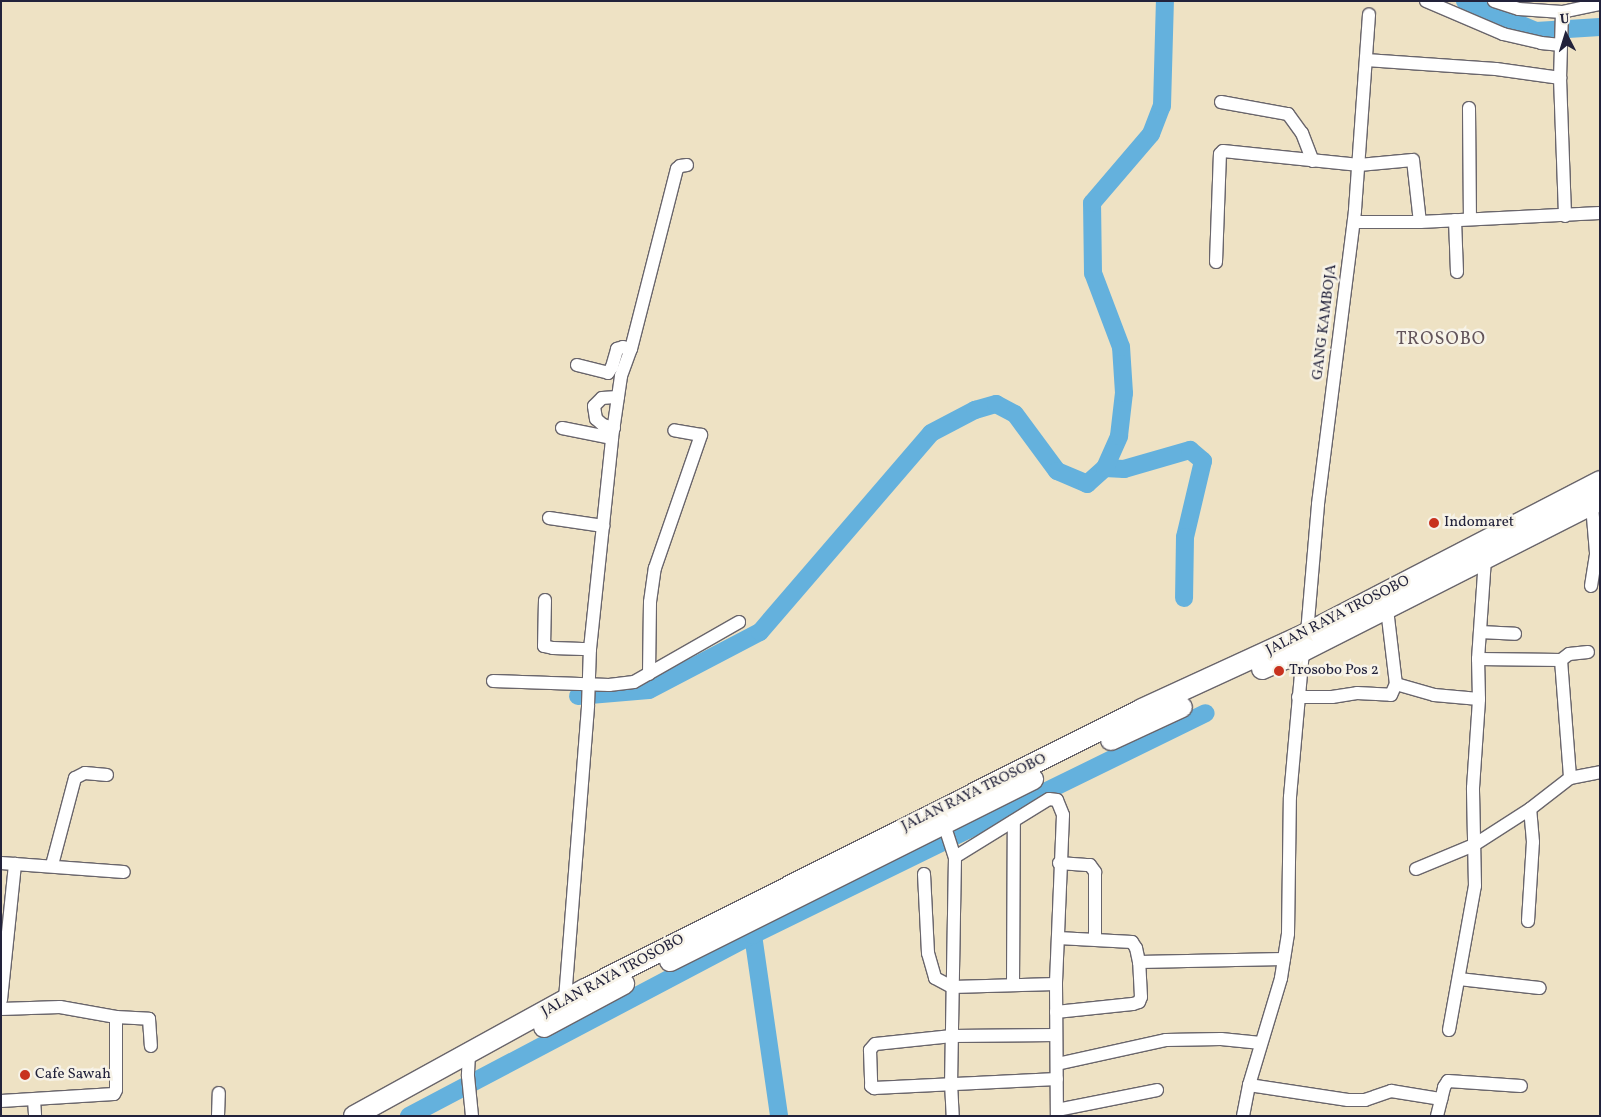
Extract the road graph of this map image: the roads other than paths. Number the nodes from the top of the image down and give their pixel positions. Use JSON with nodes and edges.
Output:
{"nodes":[{"id":1,"x":1426,"y":1,"type":"edge"},
{"id":2,"x":1500,"y":3,"type":"edge"},
{"id":3,"x":1600,"y":4,"type":"edge"},
{"id":4,"x":1567,"y":10,"type":"edge"},
{"id":5,"x":1368,"y":14,"type":"dead end"},
{"id":6,"x":1561,"y":42,"type":"junction"},
{"id":7,"x":1366,"y":60,"type":"junction"},
{"id":8,"x":1560,"y":78,"type":"junction"},
{"id":9,"x":1221,"y":102,"type":"dead end"},
{"id":10,"x":1469,"y":108,"type":"dead end"},
{"id":11,"x":1313,"y":160,"type":"junction"},
{"id":12,"x":687,"y":165,"type":"dead end"},
{"id":13,"x":1359,"y":165,"type":"junction"},
{"id":14,"x":1600,"y":213,"type":"edge"},
{"id":15,"x":1565,"y":216,"type":"junction"},
{"id":16,"x":1470,"y":219,"type":"junction"},
{"id":17,"x":1455,"y":220,"type":"junction"},
{"id":18,"x":1354,"y":222,"type":"junction"},
{"id":19,"x":1420,"y":222,"type":"junction"},
{"id":20,"x":1216,"y":262,"type":"dead end"},
{"id":21,"x":1458,"y":272,"type":"dead end"},
{"id":22,"x":631,"y":349,"type":"junction"},
{"id":23,"x":577,"y":365,"type":"dead end"},
{"id":24,"x":618,"y":397,"type":"junction"},
{"id":25,"x":562,"y":428,"type":"dead end"},
{"id":26,"x":674,"y":430,"type":"dead end"},
{"id":27,"x":613,"y":433,"type":"junction"},
{"id":28,"x":1600,"y":481,"type":"edge"},
{"id":29,"x":1596,"y":502,"type":"edge"},
{"id":30,"x":549,"y":518,"type":"dead end"},
{"id":31,"x":603,"y":526,"type":"junction"},
{"id":32,"x":1485,"y":558,"type":"junction"},
{"id":33,"x":1592,"y":586,"type":"dead end"},
{"id":34,"x":545,"y":600,"type":"dead end"},
{"id":35,"x":1387,"y":609,"type":"junction"},
{"id":36,"x":739,"y":622,"type":"dead end"},
{"id":37,"x":1480,"y":632,"type":"junction"},
{"id":38,"x":1516,"y":634,"type":"dead end"},
{"id":39,"x":1305,"y":642,"type":"junction"},
{"id":40,"x":590,"y":649,"type":"junction"},
{"id":41,"x":1588,"y":652,"type":"dead end"},
{"id":42,"x":1478,"y":660,"type":"junction"},
{"id":43,"x":1561,"y":660,"type":"junction"},
{"id":44,"x":649,"y":674,"type":"junction"},
{"id":45,"x":493,"y":681,"type":"dead end"},
{"id":46,"x":1396,"y":684,"type":"junction"},
{"id":47,"x":589,"y":687,"type":"junction"},
{"id":48,"x":1200,"y":691,"type":"junction"},
{"id":49,"x":1298,"y":697,"type":"junction"},
{"id":50,"x":1478,"y":699,"type":"junction"},
{"id":51,"x":1600,"y":772,"type":"edge"},
{"id":52,"x":107,"y":774,"type":"dead end"},
{"id":53,"x":1570,"y":778,"type":"junction"},
{"id":54,"x":1530,"y":809,"type":"junction"},
{"id":55,"x":1014,"y":822,"type":"junction"},
{"id":56,"x":945,"y":826,"type":"junction"},
{"id":57,"x":1474,"y":845,"type":"junction"},
{"id":58,"x":955,"y":858,"type":"junction"},
{"id":59,"x":1,"y":863,"type":"edge"},
{"id":60,"x":1059,"y":863,"type":"junction"},
{"id":61,"x":15,"y":864,"type":"junction"},
{"id":62,"x":52,"y":865,"type":"junction"},
{"id":63,"x":1416,"y":869,"type":"dead end"},
{"id":64,"x":124,"y":872,"type":"dead end"},
{"id":65,"x":924,"y":874,"type":"dead end"},
{"id":66,"x":1528,"y":921,"type":"dead end"},
{"id":67,"x":1058,"y":938,"type":"junction"},
{"id":68,"x":1095,"y":939,"type":"junction"},
{"id":69,"x":1284,"y":959,"type":"junction"},
{"id":70,"x":1139,"y":962,"type":"junction"},
{"id":71,"x":1459,"y":979,"type":"junction"},
{"id":72,"x":1056,"y":984,"type":"junction"},
{"id":73,"x":1013,"y":985,"type":"junction"},
{"id":74,"x":952,"y":987,"type":"junction"},
{"id":75,"x":1539,"y":988,"type":"dead end"},
{"id":76,"x":565,"y":999,"type":"junction"},
{"id":77,"x":1,"y":1000,"type":"edge"},
{"id":78,"x":1,"y":1009,"type":"edge"},
{"id":79,"x":1056,"y":1012,"type":"junction"},
{"id":80,"x":116,"y":1017,"type":"junction"},
{"id":81,"x":1449,"y":1030,"type":"dead end"},
{"id":82,"x":1056,"y":1035,"type":"junction"},
{"id":83,"x":952,"y":1036,"type":"junction"},
{"id":84,"x":1261,"y":1043,"type":"junction"},
{"id":85,"x":151,"y":1046,"type":"dead end"},
{"id":86,"x":1057,"y":1064,"type":"junction"},
{"id":87,"x":468,"y":1071,"type":"junction"},
{"id":88,"x":1057,"y":1079,"type":"junction"},
{"id":89,"x":951,"y":1083,"type":"junction"},
{"id":90,"x":1249,"y":1085,"type":"junction"},
{"id":91,"x":1521,"y":1086,"type":"dead end"},
{"id":92,"x":1157,"y":1090,"type":"dead end"},
{"id":93,"x":219,"y":1093,"type":"dead end"},
{"id":94,"x":1441,"y":1099,"type":"junction"},
{"id":95,"x":34,"y":1100,"type":"junction"},
{"id":96,"x":1,"y":1101,"type":"edge"},
{"id":97,"x":1057,"y":1113,"type":"edge"},
{"id":98,"x":35,"y":1116,"type":"edge"},
{"id":99,"x":218,"y":1116,"type":"edge"},
{"id":100,"x":354,"y":1116,"type":"edge"},
{"id":101,"x":377,"y":1116,"type":"edge"},
{"id":102,"x":472,"y":1116,"type":"edge"},
{"id":103,"x":953,"y":1116,"type":"edge"},
{"id":104,"x":1243,"y":1116,"type":"edge"},
{"id":105,"x":1437,"y":1116,"type":"edge"}],
"edges":[{"from":1,"to":6,"type":"street"},
{"from":2,"to":4,"type":"street"},
{"from":3,"to":4,"type":"street"},
{"from":4,"to":6,"type":"street"},
{"from":5,"to":7,"type":"street","name":"GANG KAMBOJA"},
{"from":6,"to":8,"type":"street"},
{"from":7,"to":8,"type":"street"},
{"from":7,"to":13,"type":"street","name":"GANG KAMBOJA"},
{"from":8,"to":15,"type":"street"},
{"from":9,"to":11,"type":"street"},
{"from":10,"to":16,"type":"street"},
{"from":11,"to":13,"type":"street"},
{"from":11,"to":20,"type":"street"},
{"from":12,"to":22,"type":"street"},
{"from":13,"to":18,"type":"street","name":"GANG KAMBOJA"},
{"from":13,"to":19,"type":"street"},
{"from":14,"to":15,"type":"street"},
{"from":15,"to":16,"type":"street"},
{"from":16,"to":17,"type":"street"},
{"from":17,"to":19,"type":"street"},
{"from":17,"to":21,"type":"street"},
{"from":18,"to":19,"type":"street"},
{"from":18,"to":39,"type":"street","name":"GANG KAMBOJA"},
{"from":22,"to":23,"type":"street"},
{"from":22,"to":24,"type":"street"},
{"from":24,"to":27,"type":"street"},
{"from":24,"to":27,"type":"street"},
{"from":25,"to":27,"type":"street"},
{"from":26,"to":44,"type":"street"},
{"from":27,"to":31,"type":"street"},
{"from":28,"to":39,"type":"highway","name":"JALAN RAYA TROSOBO"},
{"from":29,"to":32,"type":"highway","name":"JALAN RAYA TROSOBO"},
{"from":29,"to":33,"type":"street"},
{"from":30,"to":31,"type":"street"},
{"from":31,"to":40,"type":"street"},
{"from":32,"to":35,"type":"highway","name":"JALAN RAYA TROSOBO"},
{"from":32,"to":37,"type":"street"},
{"from":34,"to":40,"type":"street"},
{"from":35,"to":39,"type":"highway","name":"JALAN RAYA TROSOBO"},
{"from":35,"to":46,"type":"street"},
{"from":36,"to":44,"type":"street"},
{"from":37,"to":38,"type":"street"},
{"from":37,"to":42,"type":"street"},
{"from":39,"to":48,"type":"highway","name":"JALAN RAYA TROSOBO"},
{"from":39,"to":49,"type":"street","name":"GANG KAMBOJA"},
{"from":40,"to":47,"type":"street"},
{"from":41,"to":43,"type":"street"},
{"from":42,"to":43,"type":"street"},
{"from":42,"to":50,"type":"street"},
{"from":43,"to":53,"type":"street"},
{"from":44,"to":47,"type":"street"},
{"from":45,"to":47,"type":"street"},
{"from":46,"to":49,"type":"street"},
{"from":46,"to":50,"type":"street"},
{"from":47,"to":76,"type":"street"},
{"from":48,"to":56,"type":"highway","name":"JALAN RAYA TROSOBO"},
{"from":48,"to":76,"type":"highway","name":"JALAN RAYA TROSOBO"},
{"from":49,"to":69,"type":"street","name":"GANG KAMBOJA"},
{"from":50,"to":57,"type":"street"},
{"from":51,"to":53,"type":"street"},
{"from":52,"to":62,"type":"street"},
{"from":53,"to":54,"type":"street"},
{"from":54,"to":57,"type":"street"},
{"from":54,"to":66,"type":"street"},
{"from":55,"to":58,"type":"street"},
{"from":55,"to":60,"type":"street"},
{"from":55,"to":73,"type":"street"},
{"from":56,"to":58,"type":"street"},
{"from":56,"to":87,"type":"highway","name":"JALAN RAYA TROSOBO"},
{"from":57,"to":63,"type":"street"},
{"from":57,"to":71,"type":"street"},
{"from":58,"to":74,"type":"street"},
{"from":59,"to":61,"type":"street"},
{"from":60,"to":67,"type":"street"},
{"from":60,"to":68,"type":"street"},
{"from":61,"to":62,"type":"street"},
{"from":61,"to":77,"type":"street"},
{"from":62,"to":64,"type":"street"},
{"from":65,"to":74,"type":"street"},
{"from":67,"to":68,"type":"street"},
{"from":67,"to":72,"type":"street"},
{"from":68,"to":70,"type":"street"},
{"from":69,"to":70,"type":"street"},
{"from":69,"to":84,"type":"street","name":"GANG KAMBOJA"},
{"from":70,"to":79,"type":"street"},
{"from":71,"to":75,"type":"street"},
{"from":71,"to":81,"type":"street"},
{"from":72,"to":73,"type":"street"},
{"from":72,"to":79,"type":"street"},
{"from":73,"to":74,"type":"street"},
{"from":74,"to":83,"type":"street"},
{"from":76,"to":87,"type":"highway","name":"JALAN RAYA TROSOBO"},
{"from":78,"to":80,"type":"street"},
{"from":79,"to":82,"type":"street"},
{"from":80,"to":85,"type":"street"},
{"from":80,"to":95,"type":"street"},
{"from":82,"to":83,"type":"street"},
{"from":82,"to":86,"type":"street"},
{"from":83,"to":89,"type":"street"},
{"from":83,"to":89,"type":"street"},
{"from":84,"to":86,"type":"street"},
{"from":84,"to":90,"type":"street","name":"GANG KAMBOJA"},
{"from":86,"to":88,"type":"street"},
{"from":87,"to":100,"type":"highway","name":"JALAN RAYA TROSOBO"},
{"from":87,"to":101,"type":"highway","name":"JALAN RAYA TROSOBO"},
{"from":87,"to":102,"type":"street"},
{"from":88,"to":89,"type":"street"},
{"from":88,"to":97,"type":"street"},
{"from":89,"to":103,"type":"street"},
{"from":90,"to":94,"type":"street"},
{"from":90,"to":104,"type":"street","name":"GANG KAMBOJA"},
{"from":91,"to":94,"type":"street"},
{"from":92,"to":97,"type":"street"},
{"from":93,"to":99,"type":"street"},
{"from":94,"to":105,"type":"street"},
{"from":95,"to":96,"type":"street"},
{"from":95,"to":98,"type":"street"}]}
